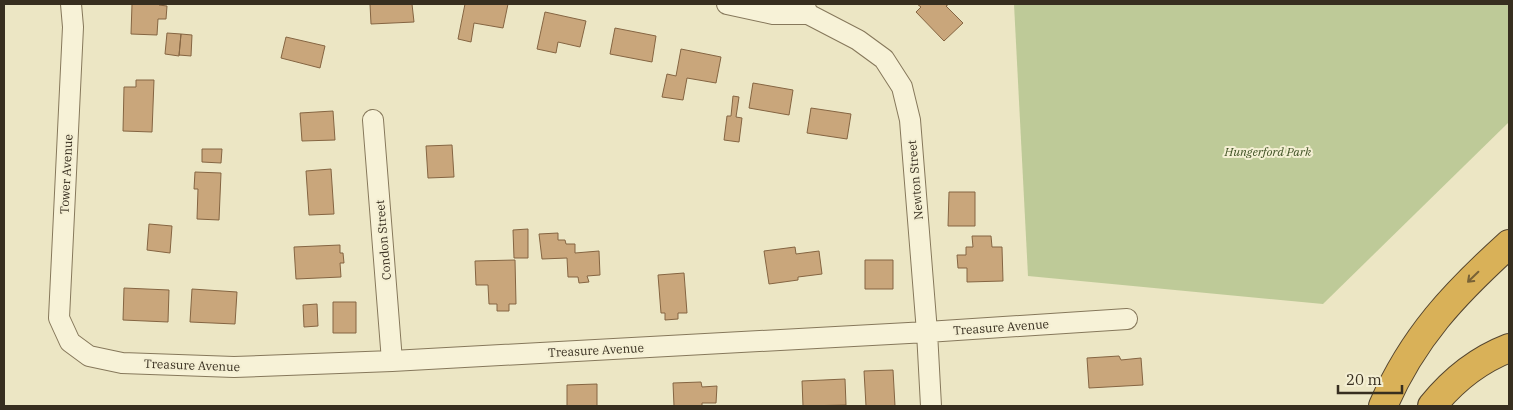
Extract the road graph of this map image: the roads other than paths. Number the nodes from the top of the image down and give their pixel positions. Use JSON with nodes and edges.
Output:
{"nodes":[{"id":1,"x":71,"y":4,"type":"edge"},
{"id":2,"x":728,"y":4,"type":"edge"},
{"id":3,"x":806,"y":9,"type":"edge"},
{"id":4,"x":373,"y":120,"type":"dead end"},
{"id":5,"x":1509,"y":244,"type":"edge"},
{"id":6,"x":1127,"y":319,"type":"dead end"},
{"id":7,"x":927,"y":332,"type":"junction"},
{"id":8,"x":70,"y":342,"type":"joint"},
{"id":9,"x":1509,"y":348,"type":"edge"},
{"id":10,"x":392,"y":361,"type":"junction"},
{"id":11,"x":931,"y":406,"type":"edge"},
{"id":12,"x":1383,"y":406,"type":"edge"},
{"id":13,"x":1432,"y":406,"type":"edge"}],
"edges":[{"from":1,"to":8,"type":"street","name":"Tower Avenue"},
{"from":2,"to":3,"type":"street"},
{"from":3,"to":7,"type":"street","name":"Newton Street"},
{"from":4,"to":10,"type":"street","name":"Condon Street"},
{"from":5,"to":12,"type":"highway","one_way":true},
{"from":6,"to":7,"type":"street","name":"Treasure Avenue"},
{"from":7,"to":10,"type":"street","name":"Treasure Avenue"},
{"from":7,"to":11,"type":"street","name":"Newton Street"},
{"from":8,"to":10,"type":"street","name":"Treasure Avenue"},
{"from":9,"to":13,"type":"highway"}]}
